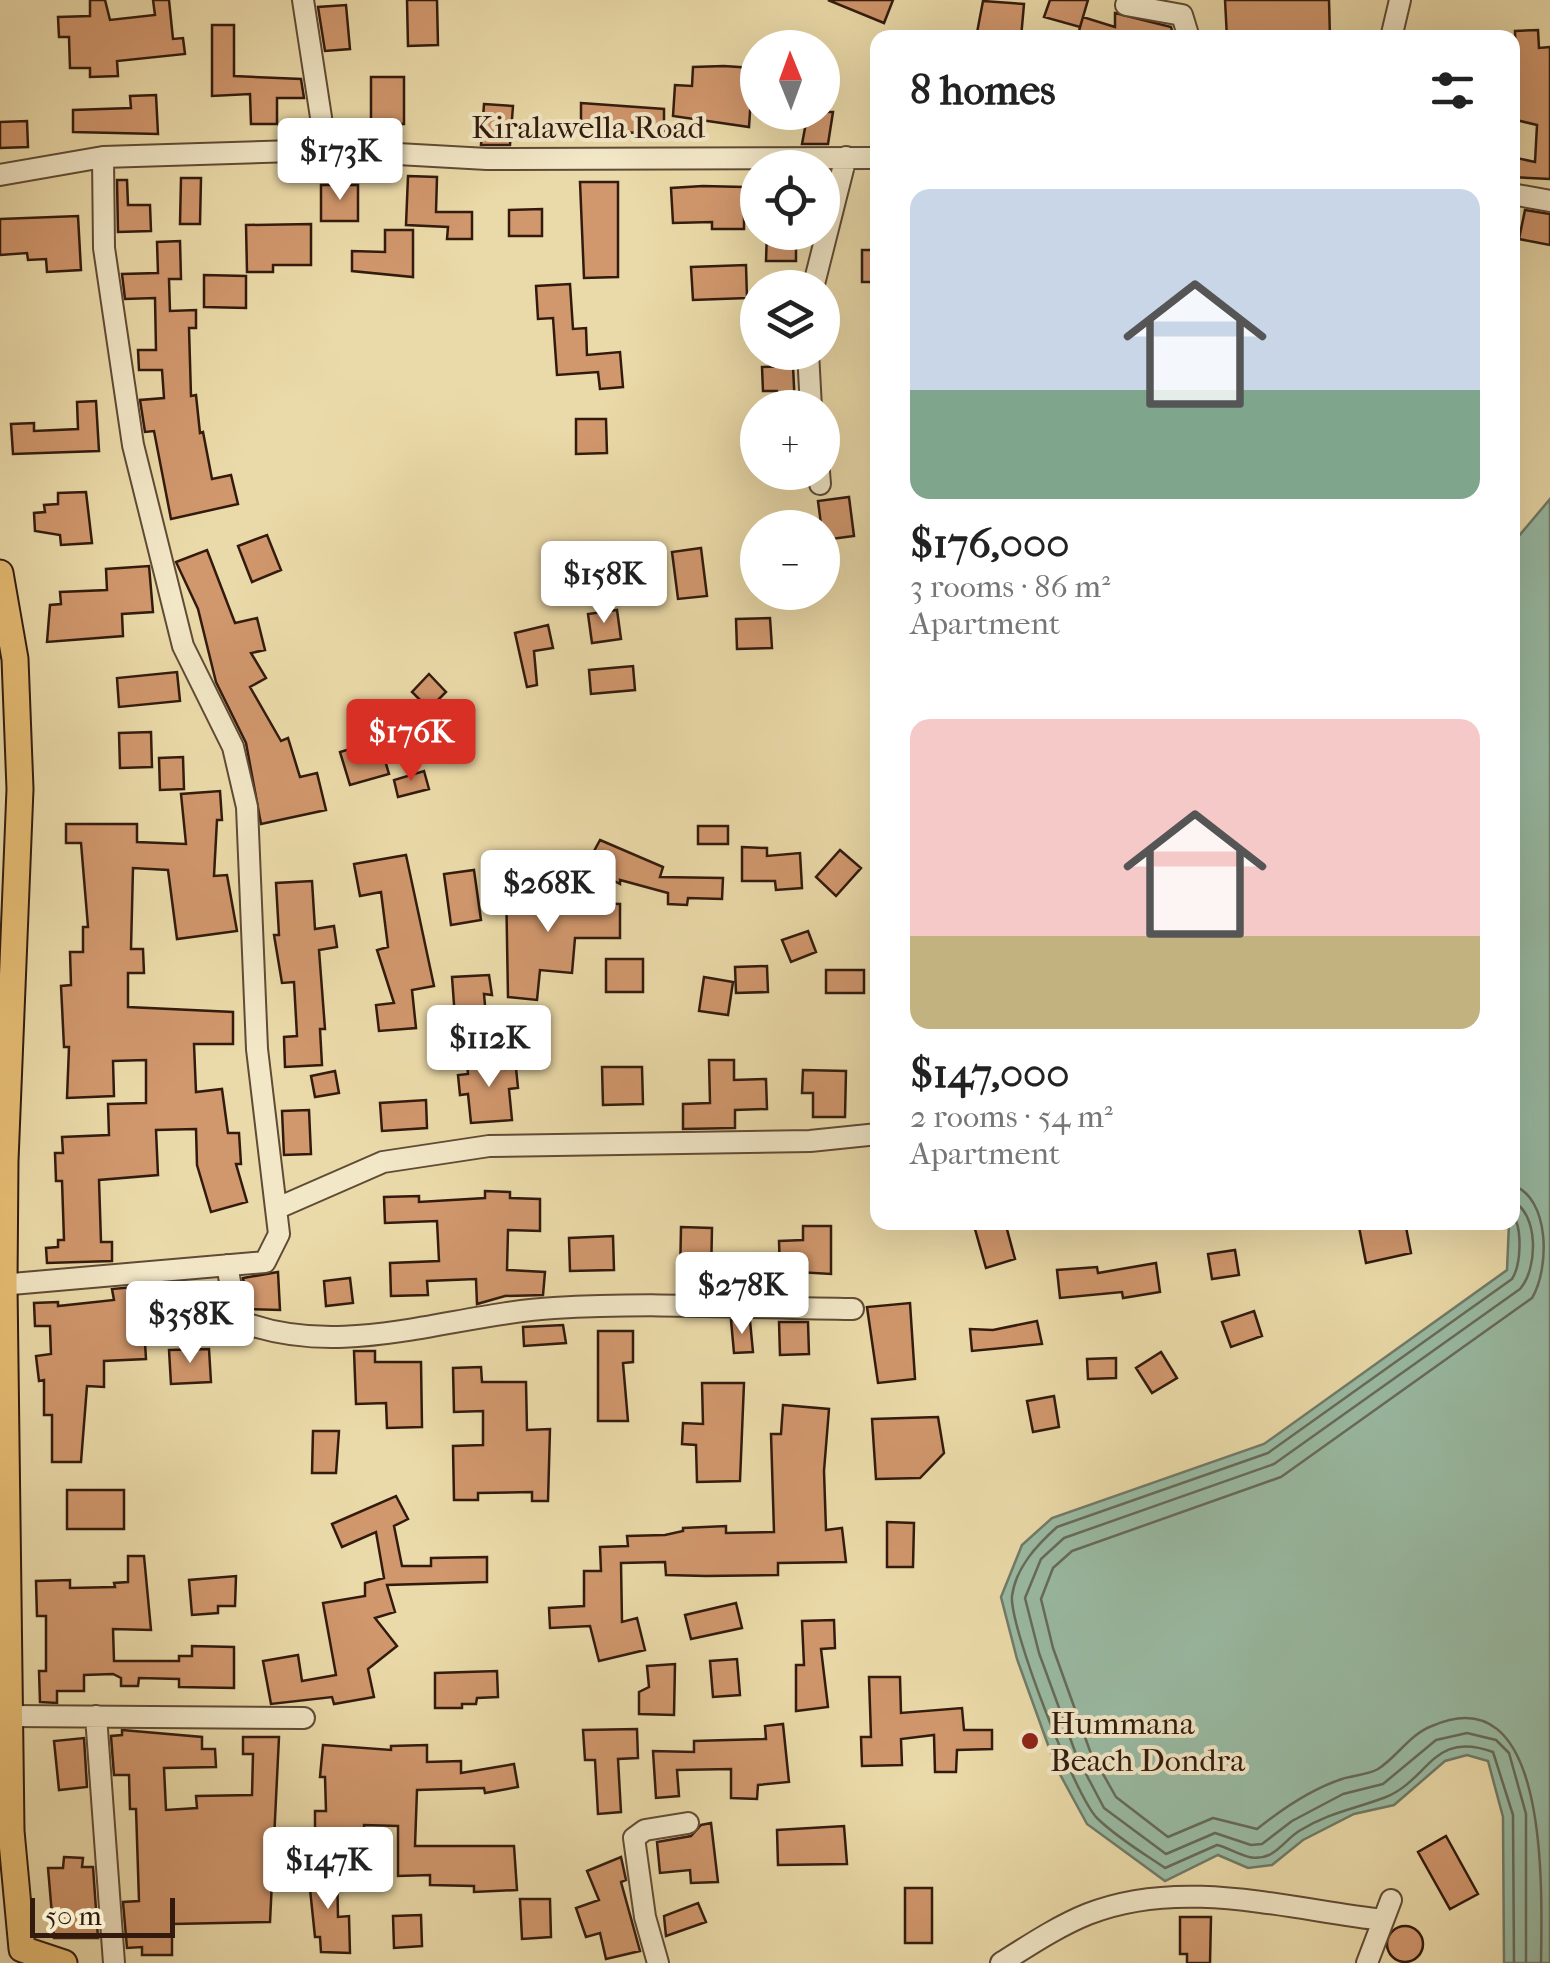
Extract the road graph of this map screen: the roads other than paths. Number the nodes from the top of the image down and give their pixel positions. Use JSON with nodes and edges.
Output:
{"nodes":[{"id":1,"x":303,"y":0,"type":"edge"},
{"id":2,"x":1400,"y":0,"type":"edge"},
{"id":3,"x":1126,"y":5,"type":"dead end"},
{"id":4,"x":1187,"y":30,"type":"edge"},
{"id":5,"x":1393,"y":30,"type":"edge"},
{"id":6,"x":326,"y":150,"type":"junction"},
{"id":7,"x":103,"y":157,"type":"junction"},
{"id":8,"x":846,"y":157,"type":"junction"},
{"id":9,"x":870,"y":158,"type":"edge"},
{"id":10,"x":0,"y":175,"type":"edge"},
{"id":11,"x":1520,"y":195,"type":"edge"},
{"id":12,"x":1550,"y":201,"type":"edge"},
{"id":13,"x":818,"y":270,"type":"edge"},
{"id":14,"x":0,"y":573,"type":"edge"},
{"id":15,"x":870,"y":1135,"type":"edge"},
{"id":16,"x":280,"y":1207,"type":"junction"},
{"id":17,"x":227,"y":1265,"type":"junction"},
{"id":18,"x":2,"y":1285,"type":"edge"},
{"id":19,"x":853,"y":1308,"type":"dead end"},
{"id":20,"x":10,"y":1716,"type":"junction"},
{"id":21,"x":96,"y":1716,"type":"junction"},
{"id":22,"x":304,"y":1718,"type":"dead end"},
{"id":23,"x":688,"y":1823,"type":"dead end"},
{"id":24,"x":1391,"y":1900,"type":"dead end"},
{"id":25,"x":1383,"y":1920,"type":"junction"},
{"id":26,"x":22,"y":1956,"type":"edge"},
{"id":27,"x":64,"y":1963,"type":"edge"},
{"id":28,"x":114,"y":1963,"type":"edge"},
{"id":29,"x":658,"y":1963,"type":"edge"},
{"id":30,"x":1001,"y":1963,"type":"edge"},
{"id":31,"x":1366,"y":1963,"type":"edge"}],
"edges":[{"from":1,"to":6,"type":"street"},
{"from":2,"to":5,"type":"street"},
{"from":3,"to":4,"type":"street"},
{"from":6,"to":7,"type":"street","name":"Kiralawella Road"},
{"from":6,"to":8,"type":"street","name":"Kiralawella Road"},
{"from":7,"to":10,"type":"street","name":"Kiralawella Road"},
{"from":7,"to":16,"type":"street"},
{"from":8,"to":9,"type":"street","name":"Kiralawella Road"},
{"from":8,"to":13,"type":"street"},
{"from":11,"to":12,"type":"street"},
{"from":14,"to":18,"type":"main road"},
{"from":15,"to":16,"type":"street"},
{"from":16,"to":17,"type":"street"},
{"from":17,"to":18,"type":"street"},
{"from":17,"to":19,"type":"street"},
{"from":18,"to":20,"type":"main road"},
{"from":20,"to":21,"type":"street"},
{"from":20,"to":26,"type":"main road"},
{"from":21,"to":22,"type":"street"},
{"from":21,"to":28,"type":"street"},
{"from":23,"to":29,"type":"street"},
{"from":24,"to":25,"type":"street"},
{"from":25,"to":30,"type":"street"},
{"from":25,"to":31,"type":"street"},
{"from":26,"to":27,"type":"main road"}]}
